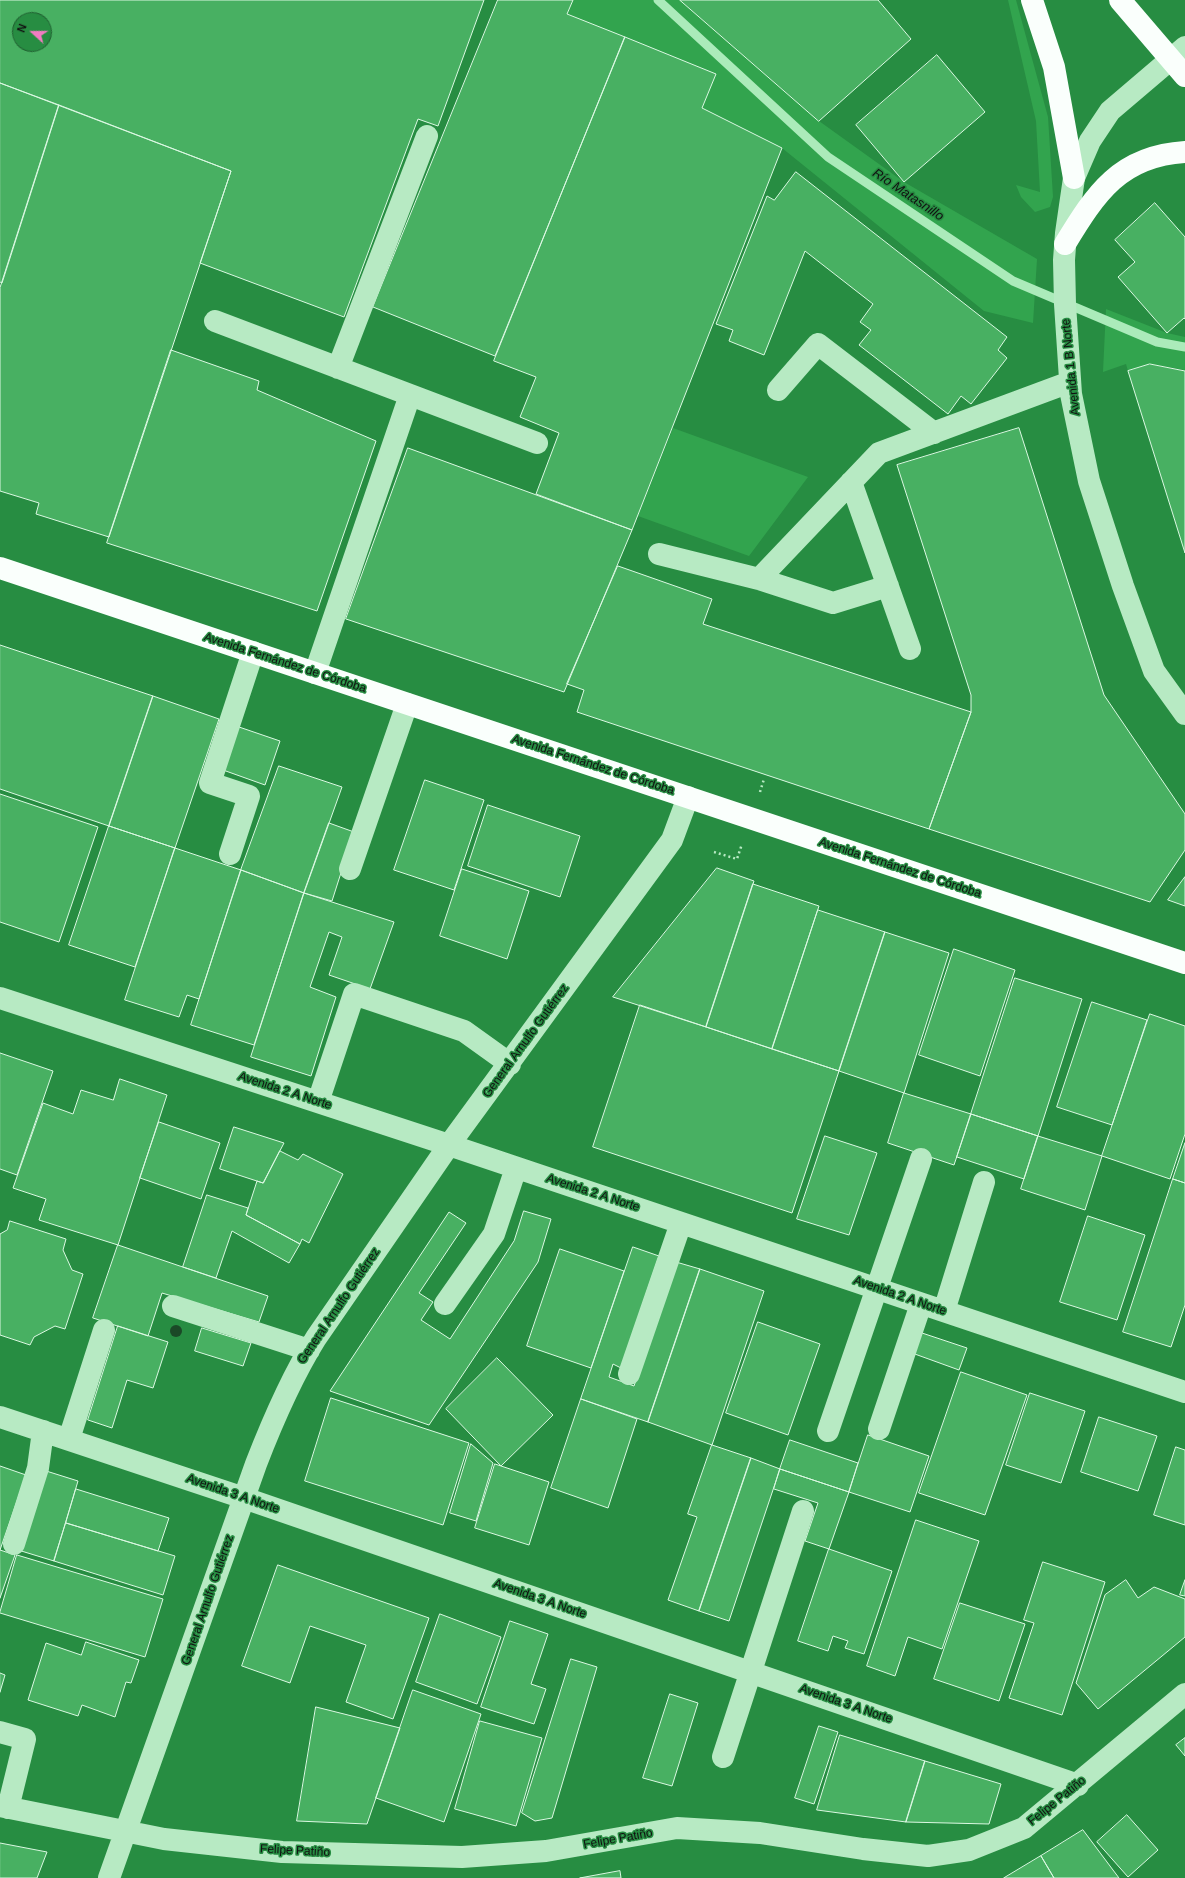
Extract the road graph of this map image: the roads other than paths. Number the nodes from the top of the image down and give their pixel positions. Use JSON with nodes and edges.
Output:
{"nodes":[{"id":1,"x":1032,"y":0,"type":"edge"},
{"id":2,"x":1120,"y":0,"type":"edge"},
{"id":3,"x":1178,"y":53,"type":"edge"},
{"id":4,"x":1185,"y":76,"type":"edge"},
{"id":5,"x":427,"y":136,"type":"dead end"},
{"id":6,"x":1185,"y":152,"type":"edge"},
{"id":7,"x":1074,"y":178,"type":"junction"},
{"id":8,"x":1064,"y":252,"type":"junction"},
{"id":9,"x":215,"y":321,"type":"dead end"},
{"id":10,"x":338,"y":368,"type":"junction"},
{"id":11,"x":1070,"y":382,"type":"junction"},
{"id":12,"x":778,"y":390,"type":"dead end"},
{"id":13,"x":410,"y":395,"type":"junction"},
{"id":14,"x":934,"y":432,"type":"junction"},
{"id":15,"x":537,"y":443,"type":"dead end"},
{"id":16,"x":851,"y":482,"type":"junction"},
{"id":17,"x":659,"y":554,"type":"dead end"},
{"id":18,"x":0,"y":568,"type":"edge"},
{"id":19,"x":759,"y":579,"type":"junction"},
{"id":20,"x":888,"y":586,"type":"junction"},
{"id":21,"x":910,"y":650,"type":"dead end"},
{"id":22,"x":253,"y":652,"type":"junction"},
{"id":23,"x":315,"y":673,"type":"junction"},
{"id":24,"x":407,"y":704,"type":"junction"},
{"id":25,"x":1185,"y":714,"type":"edge"},
{"id":26,"x":688,"y":797,"type":"junction"},
{"id":27,"x":230,"y":854,"type":"dead end"},
{"id":28,"x":350,"y":869,"type":"dead end"},
{"id":29,"x":1185,"y":963,"type":"edge"},
{"id":30,"x":0,"y":998,"type":"edge"},
{"id":31,"x":510,"y":1064,"type":"junction"},
{"id":32,"x":318,"y":1102,"type":"junction"},
{"id":33,"x":449,"y":1145,"type":"junction"},
{"id":34,"x":921,"y":1159,"type":"dead end"},
{"id":35,"x":516,"y":1168,"type":"junction"},
{"id":36,"x":984,"y":1182,"type":"dead end"},
{"id":37,"x":681,"y":1223,"type":"junction"},
{"id":38,"x":877,"y":1289,"type":"junction"},
{"id":39,"x":445,"y":1304,"type":"dead end"},
{"id":40,"x":921,"y":1304,"type":"junction"},
{"id":41,"x":173,"y":1306,"type":"dead end"},
{"id":42,"x":944,"y":1311,"type":"junction"},
{"id":43,"x":104,"y":1330,"type":"dead end"},
{"id":44,"x":309,"y":1350,"type":"junction"},
{"id":45,"x":629,"y":1374,"type":"dead end"},
{"id":46,"x":1185,"y":1392,"type":"edge"},
{"id":47,"x":0,"y":1417,"type":"edge"},
{"id":48,"x":879,"y":1429,"type":"dead end"},
{"id":49,"x":43,"y":1431,"type":"junction"},
{"id":50,"x":828,"y":1431,"type":"dead end"},
{"id":51,"x":69,"y":1439,"type":"junction"},
{"id":52,"x":244,"y":1498,"type":"junction"},
{"id":53,"x":803,"y":1511,"type":"dead end"},
{"id":54,"x":14,"y":1544,"type":"dead end"},
{"id":55,"x":751,"y":1671,"type":"junction"},
{"id":56,"x":1185,"y":1694,"type":"edge"},
{"id":57,"x":0,"y":1732,"type":"edge"},
{"id":58,"x":722,"y":1757,"type":"dead end"},
{"id":59,"x":1078,"y":1784,"type":"junction"},
{"id":60,"x":4,"y":1807,"type":"edge"},
{"id":61,"x":126,"y":1832,"type":"junction"},
{"id":62,"x":109,"y":1878,"type":"edge"}],
"edges":[{"from":1,"to":7,"type":"main road"},
{"from":2,"to":3,"type":"main road"},
{"from":3,"to":4,"type":"main road"},
{"from":3,"to":7,"type":"street","name":"Avenida 1 B Norte"},
{"from":5,"to":10,"type":"street"},
{"from":6,"to":8,"type":"main road"},
{"from":7,"to":8,"type":"street","name":"Avenida 1 B Norte"},
{"from":8,"to":11,"type":"street","name":"Avenida 1 B Norte"},
{"from":9,"to":10,"type":"street"},
{"from":10,"to":13,"type":"street"},
{"from":11,"to":14,"type":"street"},
{"from":11,"to":25,"type":"street","name":"Avenida 1 B Norte"},
{"from":12,"to":14,"type":"street"},
{"from":13,"to":15,"type":"street"},
{"from":13,"to":23,"type":"street"},
{"from":14,"to":16,"type":"street"},
{"from":16,"to":19,"type":"street"},
{"from":16,"to":20,"type":"street"},
{"from":17,"to":19,"type":"street"},
{"from":18,"to":22,"type":"main road","name":"Avenida Fernández de Córdoba"},
{"from":19,"to":20,"type":"street"},
{"from":20,"to":21,"type":"street"},
{"from":22,"to":23,"type":"main road","name":"Avenida Fernández de Córdoba"},
{"from":22,"to":27,"type":"street"},
{"from":23,"to":24,"type":"main road","name":"Avenida Fernández de Córdoba"},
{"from":24,"to":26,"type":"main road","name":"Avenida Fernández de Córdoba"},
{"from":24,"to":28,"type":"street"},
{"from":26,"to":29,"type":"main road","name":"Avenida Fernández de Córdoba"},
{"from":26,"to":31,"type":"street","name":"General Arnulfo Gutiérrez"},
{"from":30,"to":32,"type":"street","name":"Avenida 2 A Norte"},
{"from":31,"to":32,"type":"street"},
{"from":31,"to":33,"type":"street","name":"General Arnulfo Gutiérrez"},
{"from":32,"to":33,"type":"street","name":"Avenida 2 A Norte"},
{"from":33,"to":35,"type":"street","name":"Avenida 2 A Norte"},
{"from":33,"to":44,"type":"street","name":"General Arnulfo Gutiérrez"},
{"from":34,"to":38,"type":"street"},
{"from":35,"to":37,"type":"street","name":"Avenida 2 A Norte"},
{"from":35,"to":39,"type":"street"},
{"from":36,"to":42,"type":"street"},
{"from":37,"to":38,"type":"street","name":"Avenida 2 A Norte"},
{"from":37,"to":45,"type":"street"},
{"from":38,"to":40,"type":"street","name":"Avenida 2 A Norte"},
{"from":38,"to":50,"type":"street"},
{"from":40,"to":42,"type":"street","name":"Avenida 2 A Norte"},
{"from":40,"to":48,"type":"street"},
{"from":41,"to":44,"type":"street"},
{"from":42,"to":46,"type":"street","name":"Avenida 2 A Norte"},
{"from":43,"to":51,"type":"street"},
{"from":44,"to":52,"type":"street","name":"General Arnulfo Gutiérrez"},
{"from":47,"to":49,"type":"street","name":"Avenida 3 A Norte"},
{"from":49,"to":51,"type":"street","name":"Avenida 3 A Norte"},
{"from":49,"to":54,"type":"street"},
{"from":51,"to":52,"type":"street","name":"Avenida 3 A Norte"},
{"from":52,"to":55,"type":"street","name":"Avenida 3 A Norte"},
{"from":52,"to":61,"type":"street","name":"General Arnulfo Gutiérrez"},
{"from":53,"to":55,"type":"street"},
{"from":55,"to":58,"type":"street"},
{"from":55,"to":59,"type":"street","name":"Avenida 3 A Norte"},
{"from":56,"to":59,"type":"street","name":"Felipe Patiño"},
{"from":57,"to":60,"type":"street"},
{"from":59,"to":61,"type":"street","name":"Felipe Patiño"},
{"from":60,"to":61,"type":"street","name":"Felipe Patiño"},
{"from":61,"to":62,"type":"street","name":"General Arnulfo Gutiérrez"}]}
